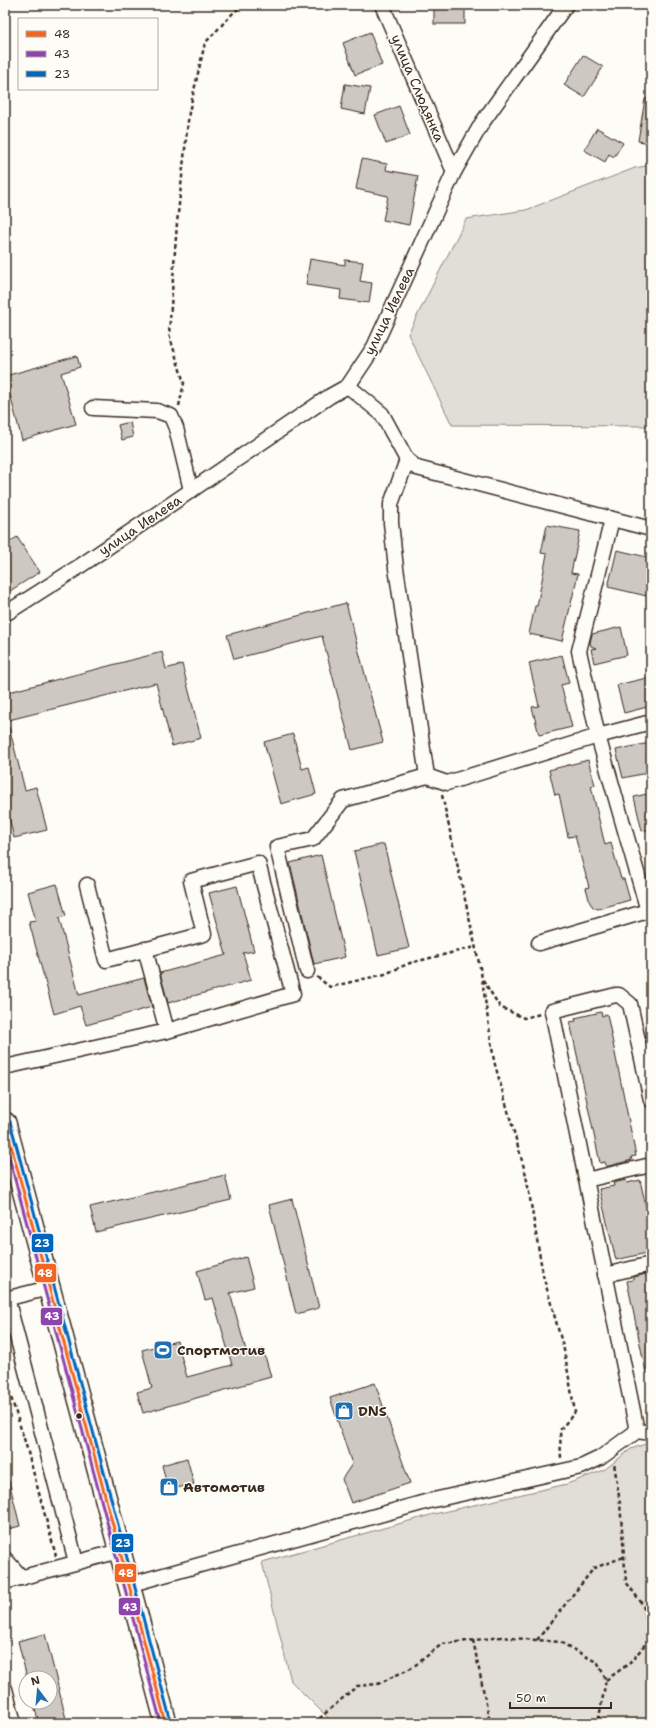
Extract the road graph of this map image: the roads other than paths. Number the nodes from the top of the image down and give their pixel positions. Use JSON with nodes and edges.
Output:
{"nodes":[{"id":1,"x":382,"y":5,"type":"edge"},
{"id":2,"x":566,"y":5,"type":"edge"},
{"id":3,"x":454,"y":172,"type":"junction"},
{"id":4,"x":348,"y":386,"type":"junction"},
{"id":5,"x":94,"y":408,"type":"dead end"},
{"id":6,"x":407,"y":460,"type":"junction"},
{"id":7,"x":191,"y":490,"type":"junction"},
{"id":8,"x":612,"y":519,"type":"junction"},
{"id":9,"x":651,"y":528,"type":"edge"},
{"id":10,"x":5,"y":614,"type":"edge"},
{"id":11,"x":651,"y":722,"type":"edge"},
{"id":12,"x":598,"y":736,"type":"junction"},
{"id":13,"x":432,"y":778,"type":"junction"},
{"id":14,"x":87,"y":884,"type":"dead end"},
{"id":15,"x":650,"y":910,"type":"edge"},
{"id":16,"x":539,"y":943,"type":"dead end"},
{"id":17,"x":145,"y":949,"type":"junction"},
{"id":18,"x":307,"y":971,"type":"road end"},
{"id":19,"x":167,"y":1031,"type":"junction"},
{"id":20,"x":5,"y":1067,"type":"edge"},
{"id":21,"x":651,"y":1100,"type":"edge"},
{"id":22,"x":5,"y":1123,"type":"edge"},
{"id":23,"x":651,"y":1165,"type":"edge"},
{"id":24,"x":586,"y":1180,"type":"junction"},
{"id":25,"x":651,"y":1264,"type":"edge"},
{"id":26,"x":605,"y":1275,"type":"junction"},
{"id":27,"x":49,"y":1288,"type":"junction"},
{"id":28,"x":6,"y":1298,"type":"edge"},
{"id":29,"x":637,"y":1431,"type":"junction"},
{"id":30,"x":651,"y":1433,"type":"edge"},
{"id":31,"x":119,"y":1551,"type":"junction"},
{"id":32,"x":5,"y":1559,"type":"edge"},
{"id":33,"x":76,"y":1562,"type":"junction"},
{"id":34,"x":22,"y":1578,"type":"junction"},
{"id":35,"x":5,"y":1582,"type":"edge"},
{"id":36,"x":128,"y":1585,"type":"junction"},
{"id":37,"x":5,"y":1689,"type":"edge"},
{"id":38,"x":14,"y":1723,"type":"edge"},
{"id":39,"x":166,"y":1723,"type":"edge"}],
"edges":[{"from":1,"to":3,"type":"street","name":"улица Слюдянка"},
{"from":2,"to":3,"type":"street","name":"улица Ивлева"},
{"from":3,"to":4,"type":"street","name":"улица Ивлева"},
{"from":4,"to":6,"type":"street"},
{"from":4,"to":7,"type":"street","name":"улица Ивлева"},
{"from":5,"to":7,"type":"street"},
{"from":6,"to":8,"type":"street"},
{"from":6,"to":13,"type":"street"},
{"from":7,"to":10,"type":"street","name":"улица Ивлева"},
{"from":8,"to":9,"type":"street"},
{"from":8,"to":12,"type":"street"},
{"from":11,"to":12,"type":"street"},
{"from":12,"to":13,"type":"street"},
{"from":12,"to":15,"type":"street"},
{"from":13,"to":18,"type":"street"},
{"from":14,"to":17,"type":"street"},
{"from":15,"to":16,"type":"street"},
{"from":17,"to":19,"type":"street"},
{"from":17,"to":19,"type":"street"},
{"from":19,"to":20,"type":"street"},
{"from":21,"to":24,"type":"street"},
{"from":22,"to":27,"type":"highway"},
{"from":23,"to":24,"type":"street"},
{"from":24,"to":26,"type":"street"},
{"from":25,"to":26,"type":"street"},
{"from":26,"to":29,"type":"street"},
{"from":27,"to":28,"type":"street"},
{"from":27,"to":31,"type":"highway"},
{"from":28,"to":33,"type":"street"},
{"from":29,"to":30,"type":"street"},
{"from":29,"to":36,"type":"street"},
{"from":31,"to":33,"type":"street"},
{"from":31,"to":36,"type":"highway"},
{"from":32,"to":34,"type":"street"},
{"from":33,"to":34,"type":"street"},
{"from":34,"to":35,"type":"street"},
{"from":36,"to":39,"type":"highway"},
{"from":37,"to":38,"type":"street"}]}
